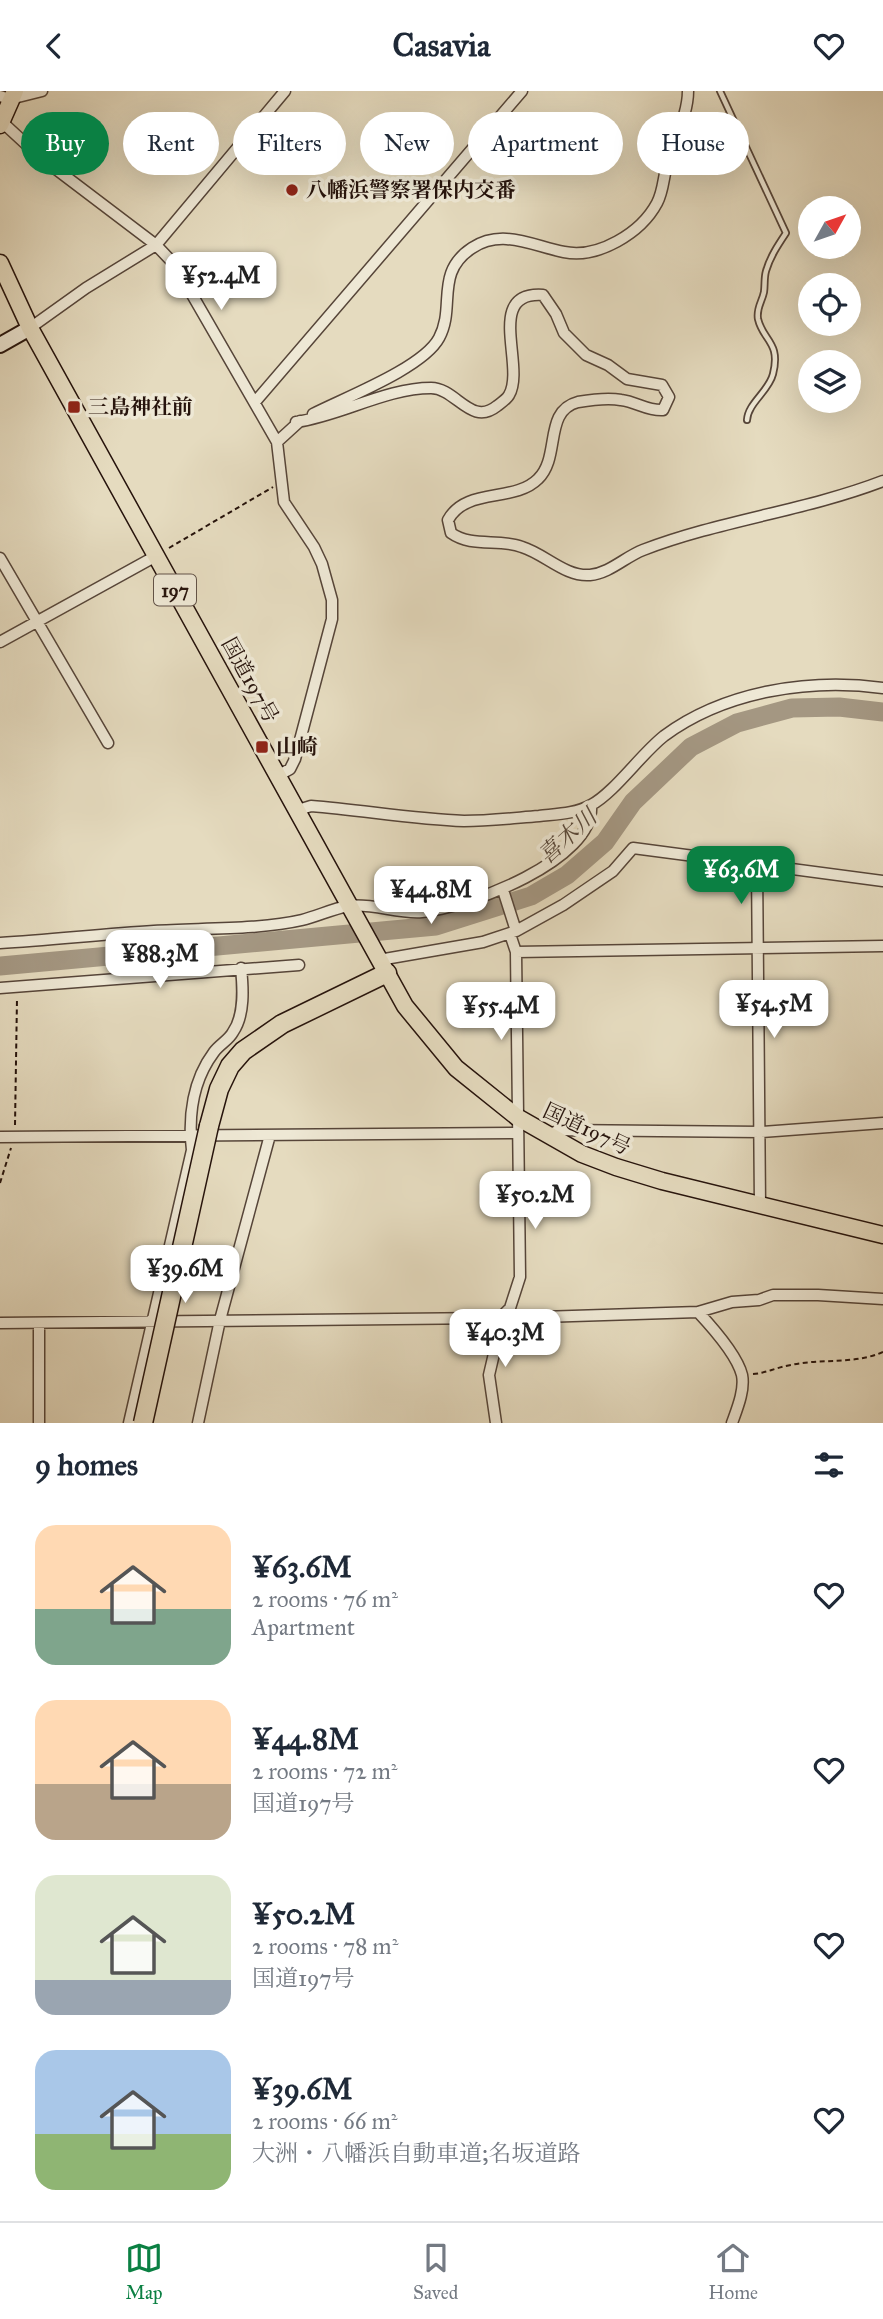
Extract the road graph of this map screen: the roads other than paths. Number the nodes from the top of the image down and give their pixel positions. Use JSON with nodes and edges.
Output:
{"nodes":[{"id":1,"x":42,"y":91,"type":"edge"},
{"id":2,"x":285,"y":91,"type":"edge"},
{"id":3,"x":522,"y":91,"type":"edge"},
{"id":4,"x":688,"y":91,"type":"edge"},
{"id":5,"x":720,"y":91,"type":"edge"},
{"id":6,"x":9,"y":95,"type":"edge"},
{"id":7,"x":1,"y":123,"type":"edge"},
{"id":8,"x":156,"y":245,"type":"junction"},
{"id":9,"x":0,"y":263,"type":"edge"},
{"id":10,"x":30,"y":328,"type":"junction"},
{"id":11,"x":0,"y":345,"type":"edge"},
{"id":12,"x":255,"y":402,"type":"junction"},
{"id":13,"x":747,"y":420,"type":"dead end"},
{"id":14,"x":296,"y":422,"type":"junction"},
{"id":15,"x":277,"y":442,"type":"junction"},
{"id":16,"x":883,"y":481,"type":"edge"},
{"id":17,"x":156,"y":556,"type":"junction"},
{"id":18,"x":0,"y":558,"type":"edge"},
{"id":19,"x":36,"y":622,"type":"junction"},
{"id":20,"x":0,"y":642,"type":"edge"},
{"id":21,"x":883,"y":688,"type":"edge"},
{"id":22,"x":108,"y":743,"type":"dead end"},
{"id":23,"x":279,"y":775,"type":"junction"},
{"id":24,"x":591,"y":805,"type":"junction"},
{"id":25,"x":298,"y":810,"type":"junction"},
{"id":26,"x":757,"y":865,"type":"junction"},
{"id":27,"x":883,"y":881,"type":"edge"},
{"id":28,"x":504,"y":893,"type":"junction"},
{"id":29,"x":353,"y":910,"type":"junction"},
{"id":30,"x":514,"y":931,"type":"junction"},
{"id":31,"x":0,"y":943,"type":"edge"},
{"id":32,"x":883,"y":946,"type":"edge"},
{"id":33,"x":757,"y":948,"type":"junction"},
{"id":34,"x":516,"y":952,"type":"junction"},
{"id":35,"x":380,"y":962,"type":"junction"},
{"id":36,"x":299,"y":965,"type":"dead end"},
{"id":37,"x":241,"y":968,"type":"junction"},
{"id":38,"x":0,"y":988,"type":"edge"},
{"id":39,"x":883,"y":1123,"type":"edge"},
{"id":40,"x":517,"y":1125,"type":"junction"},
{"id":41,"x":761,"y":1132,"type":"junction"},
{"id":42,"x":270,"y":1135,"type":"junction"},
{"id":43,"x":0,"y":1136,"type":"edge"},
{"id":44,"x":190,"y":1136,"type":"junction"},
{"id":45,"x":547,"y":1136,"type":"junction"},
{"id":46,"x":760,"y":1205,"type":"junction"},
{"id":47,"x":883,"y":1235,"type":"edge"},
{"id":48,"x":883,"y":1300,"type":"edge"},
{"id":49,"x":698,"y":1312,"type":"junction"},
{"id":50,"x":503,"y":1315,"type":"junction"},
{"id":51,"x":220,"y":1320,"type":"junction"},
{"id":52,"x":151,"y":1321,"type":"junction"},
{"id":53,"x":0,"y":1323,"type":"edge"},
{"id":54,"x":39,"y":1323,"type":"junction"},
{"id":55,"x":39,"y":1423,"type":"edge"},
{"id":56,"x":129,"y":1423,"type":"edge"},
{"id":57,"x":143,"y":1423,"type":"edge"},
{"id":58,"x":198,"y":1423,"type":"edge"},
{"id":59,"x":496,"y":1423,"type":"edge"},
{"id":60,"x":732,"y":1423,"type":"edge"}],
"edges":[{"from":1,"to":6,"type":"street"},
{"from":2,"to":8,"type":"street"},
{"from":3,"to":12,"type":"street"},
{"from":4,"to":14,"type":"street"},
{"from":5,"to":13,"type":"lane"},
{"from":6,"to":7,"type":"highway"},
{"from":7,"to":8,"type":"street"},
{"from":8,"to":10,"type":"street"},
{"from":8,"to":12,"type":"street"},
{"from":9,"to":10,"type":"highway","name":"国道197号","number":"197"},
{"from":10,"to":11,"type":"main road"},
{"from":10,"to":17,"type":"highway","name":"国道197号","number":"197"},
{"from":12,"to":15,"type":"street"},
{"from":14,"to":15,"type":"street"},
{"from":14,"to":16,"type":"street"},
{"from":15,"to":23,"type":"street"},
{"from":17,"to":19,"type":"street"},
{"from":17,"to":23,"type":"highway","name":"国道197号","number":"197"},
{"from":18,"to":19,"type":"street"},
{"from":19,"to":20,"type":"street"},
{"from":19,"to":22,"type":"street"},
{"from":21,"to":24,"type":"street"},
{"from":23,"to":25,"type":"highway","name":"国道197号","number":"197"},
{"from":24,"to":25,"type":"street"},
{"from":24,"to":28,"type":"street"},
{"from":25,"to":29,"type":"highway","name":"国道197号","number":"197"},
{"from":26,"to":27,"type":"street"},
{"from":26,"to":30,"type":"street"},
{"from":26,"to":33,"type":"street"},
{"from":28,"to":29,"type":"street"},
{"from":28,"to":30,"type":"street"},
{"from":29,"to":31,"type":"street"},
{"from":29,"to":35,"type":"highway","name":"国道197号","number":"197"},
{"from":30,"to":34,"type":"street"},
{"from":30,"to":35,"type":"street"},
{"from":32,"to":33,"type":"street"},
{"from":33,"to":34,"type":"street"},
{"from":33,"to":41,"type":"street"},
{"from":34,"to":40,"type":"street"},
{"from":35,"to":40,"type":"highway","name":"国道197号","number":"197"},
{"from":35,"to":57,"type":"highway","bridge":true},
{"from":36,"to":37,"type":"street"},
{"from":37,"to":38,"type":"street"},
{"from":37,"to":44,"type":"street"},
{"from":39,"to":41,"type":"street"},
{"from":40,"to":42,"type":"street"},
{"from":40,"to":45,"type":"highway","name":"国道197号","number":"197"},
{"from":40,"to":50,"type":"street"},
{"from":41,"to":45,"type":"street"},
{"from":41,"to":46,"type":"street"},
{"from":42,"to":44,"type":"street"},
{"from":42,"to":51,"type":"street"},
{"from":43,"to":44,"type":"street"},
{"from":44,"to":52,"type":"street"},
{"from":45,"to":46,"type":"highway","name":"国道197号","number":"197"},
{"from":46,"to":47,"type":"highway","name":"国道197号","number":"197"},
{"from":48,"to":49,"type":"street"},
{"from":49,"to":50,"type":"street"},
{"from":49,"to":60,"type":"street"},
{"from":50,"to":51,"type":"street"},
{"from":50,"to":59,"type":"street"},
{"from":51,"to":52,"type":"street"},
{"from":51,"to":58,"type":"street"},
{"from":52,"to":54,"type":"street"},
{"from":52,"to":56,"type":"street"},
{"from":53,"to":54,"type":"street"},
{"from":54,"to":55,"type":"street"}]}
